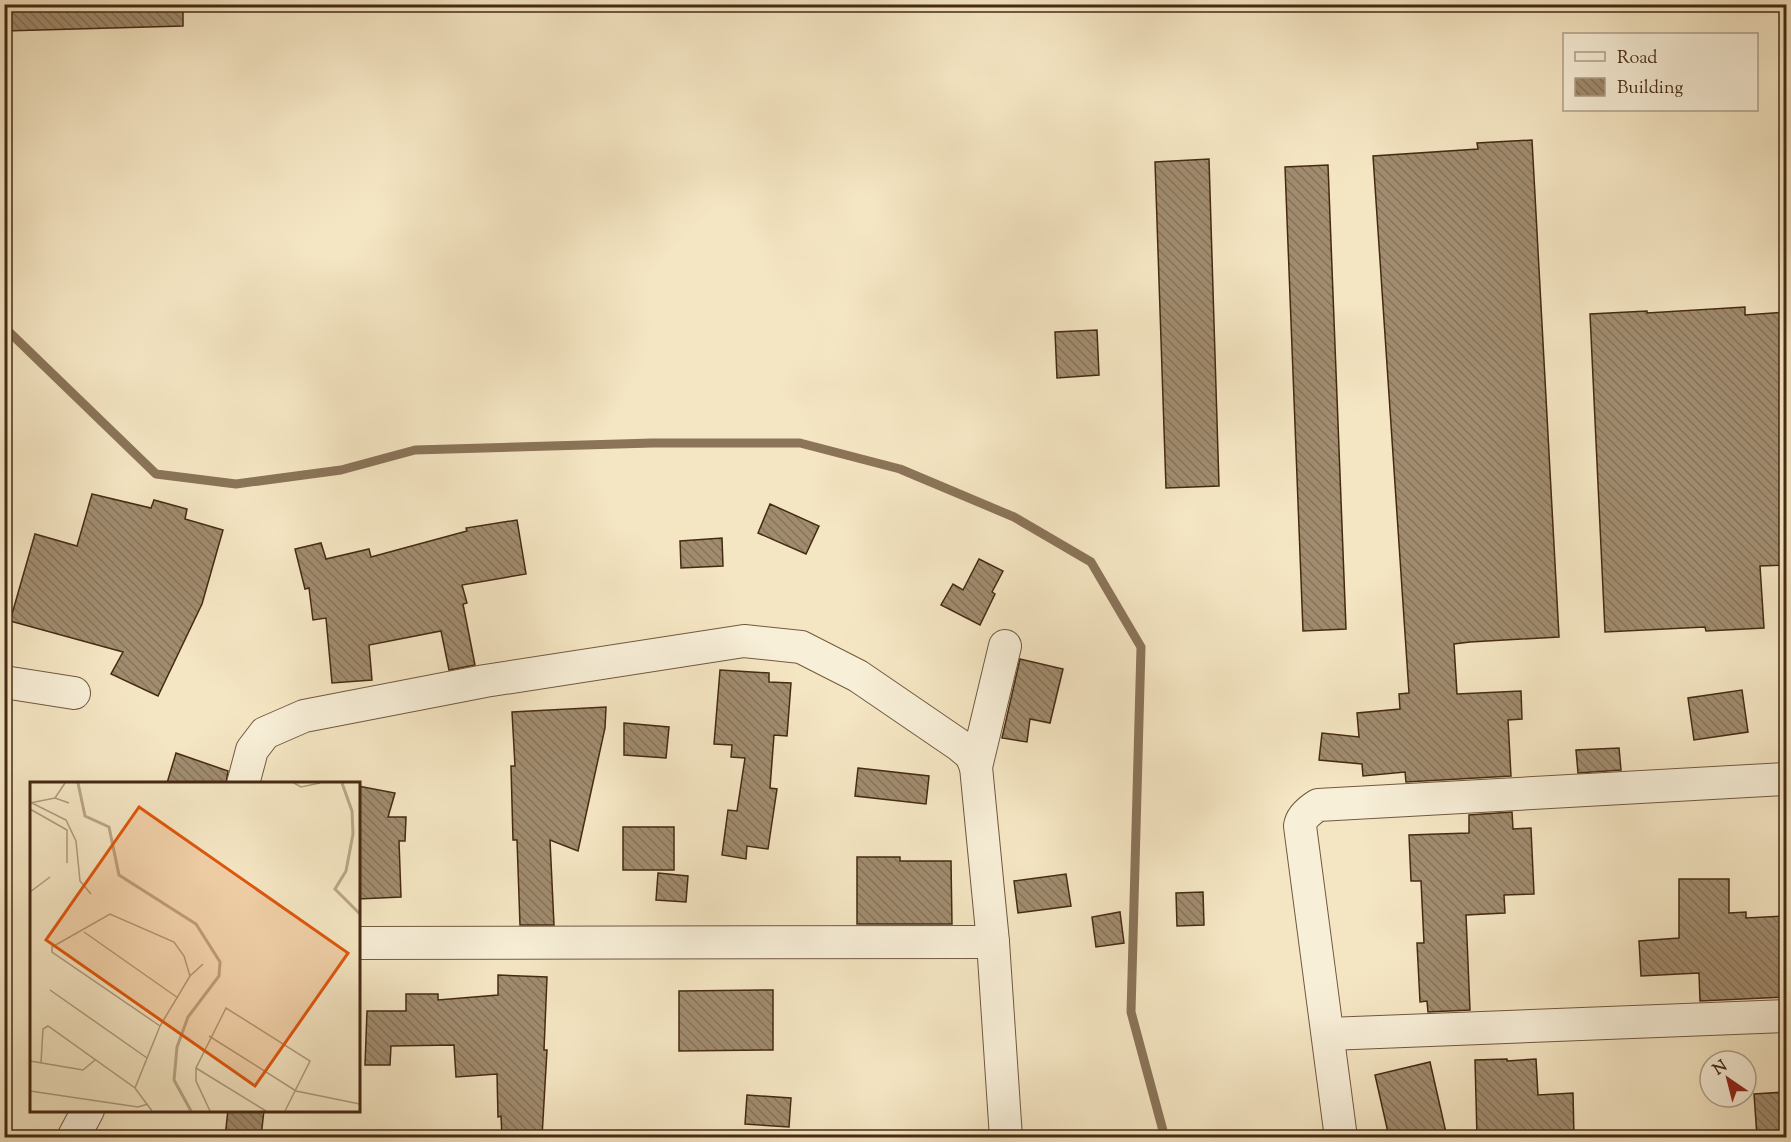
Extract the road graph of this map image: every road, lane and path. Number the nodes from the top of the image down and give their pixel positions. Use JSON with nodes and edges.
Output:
{"nodes":[{"id":1,"x":1005,"y":646,"type":"dead end"},
{"id":2,"x":4,"y":682,"type":"edge"},
{"id":3,"x":74,"y":693,"type":"dead end"},
{"id":4,"x":976,"y":767,"type":"junction"},
{"id":5,"x":1786,"y":779,"type":"edge"},
{"id":6,"x":243,"y":782,"type":"edge"},
{"id":7,"x":993,"y":942,"type":"junction"},
{"id":8,"x":360,"y":943,"type":"edge"},
{"id":9,"x":1786,"y":1016,"type":"edge"},
{"id":10,"x":1328,"y":1034,"type":"junction"},
{"id":11,"x":87,"y":1112,"type":"edge"},
{"id":12,"x":73,"y":1137,"type":"edge"},
{"id":13,"x":1006,"y":1137,"type":"edge"},
{"id":14,"x":1341,"y":1137,"type":"edge"}],
"edges":[{"from":1,"to":4,"type":"street"},
{"from":2,"to":3,"type":"street"},
{"from":4,"to":6,"type":"street"},
{"from":4,"to":7,"type":"street"},
{"from":5,"to":10,"type":"street"},
{"from":7,"to":8,"type":"street"},
{"from":7,"to":13,"type":"street"},
{"from":9,"to":10,"type":"street"},
{"from":10,"to":14,"type":"street"},
{"from":11,"to":12,"type":"street"}]}
